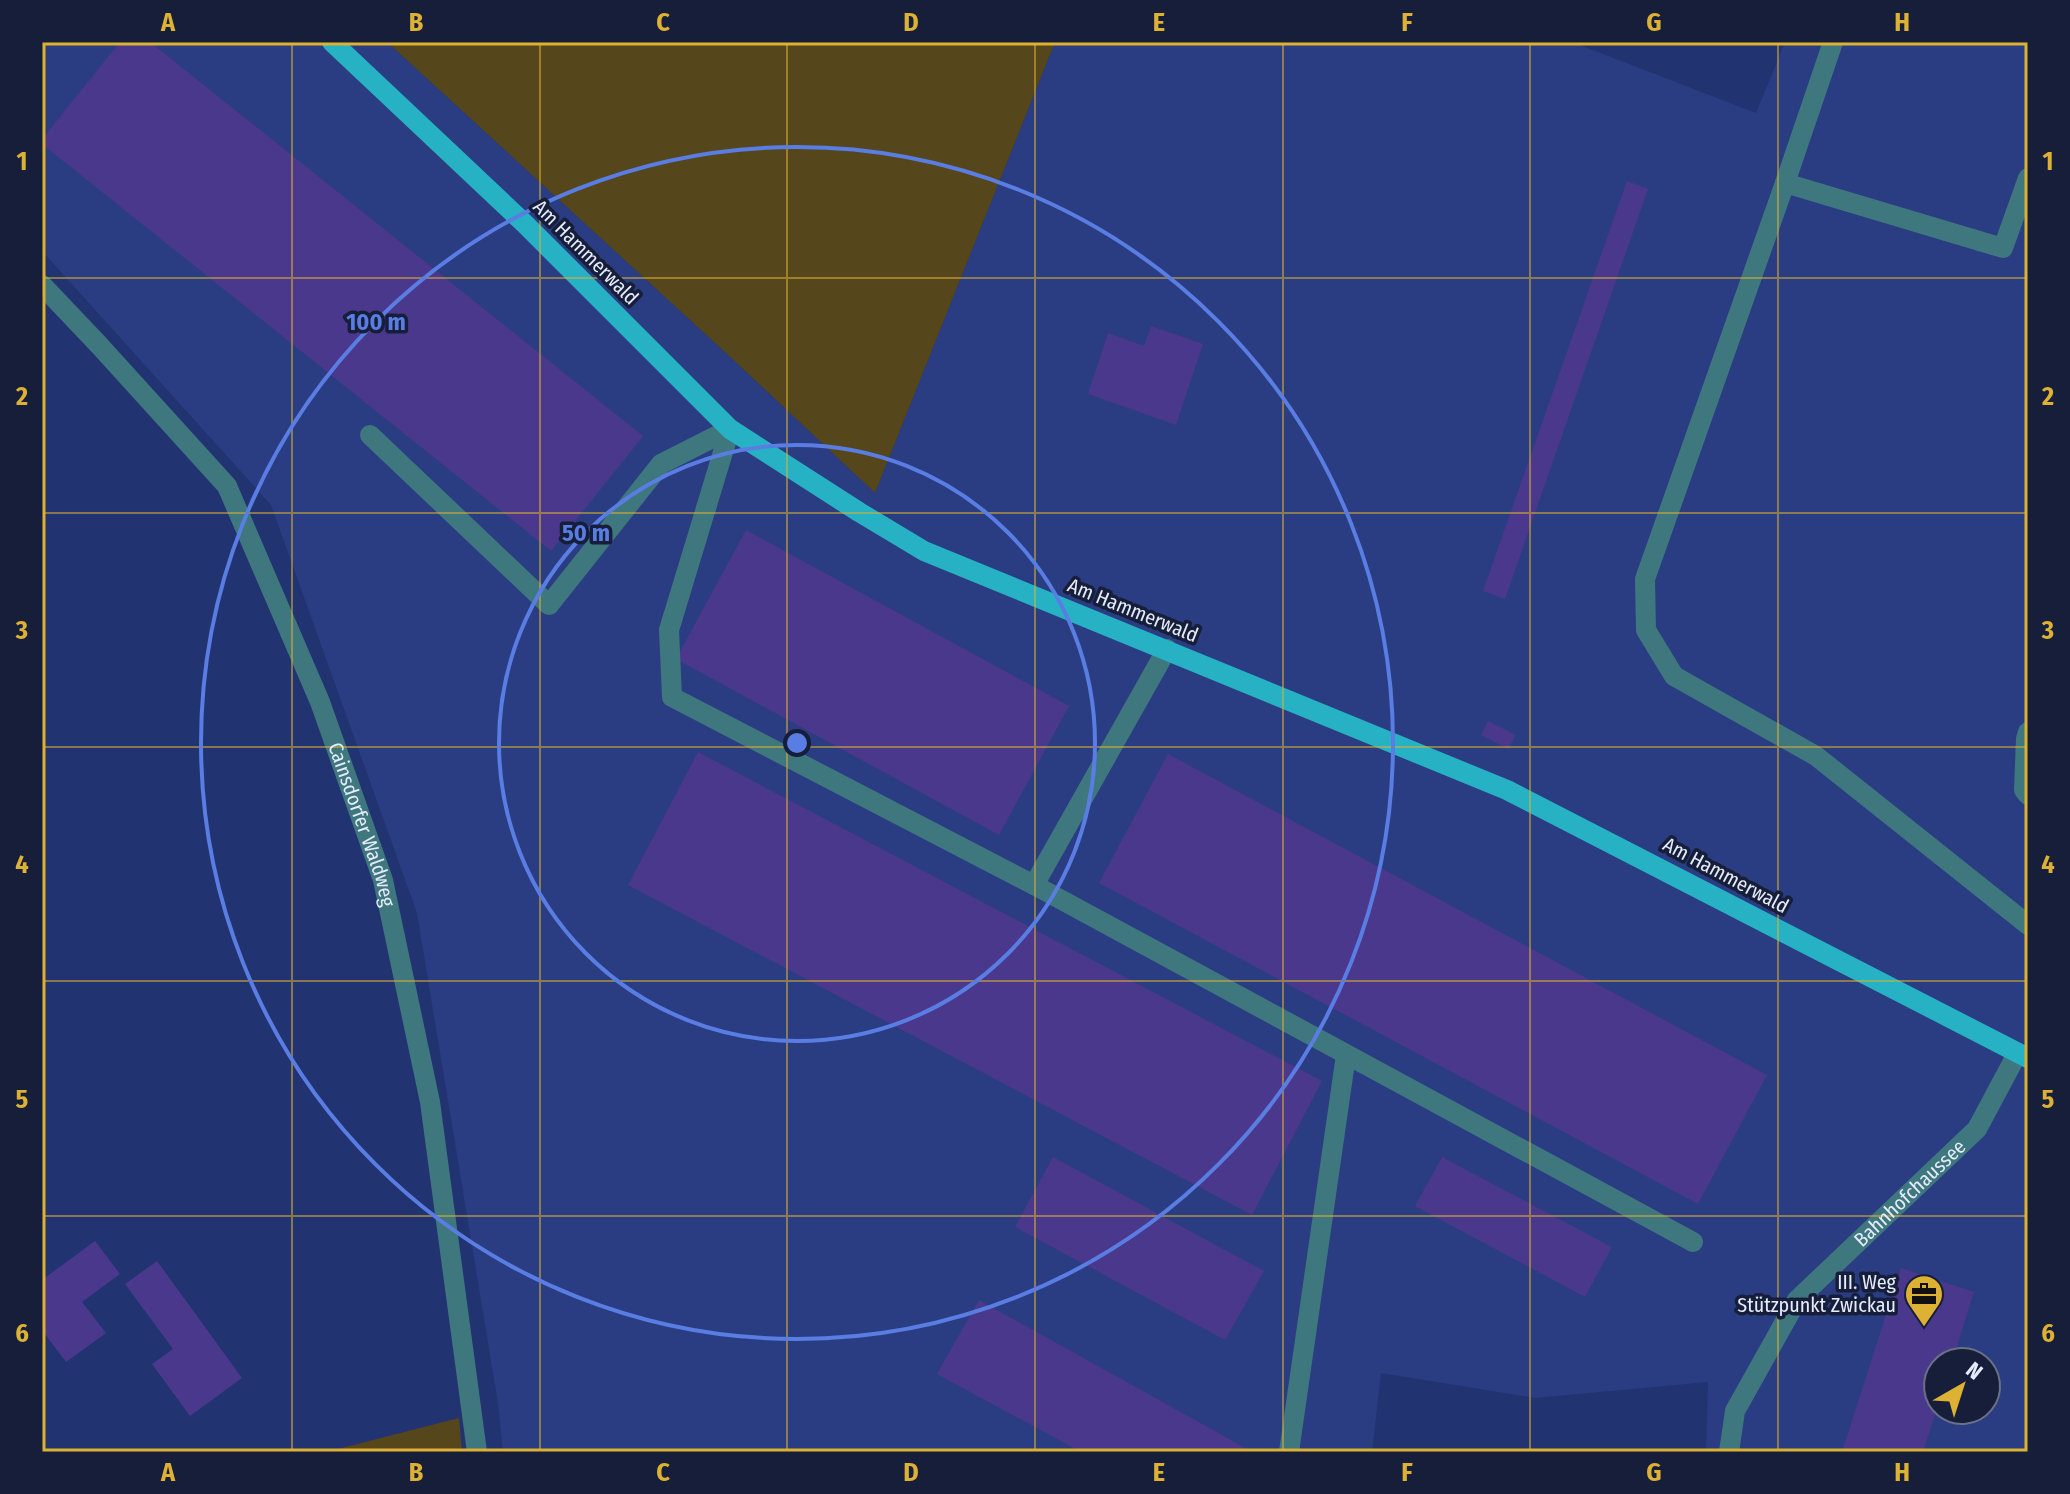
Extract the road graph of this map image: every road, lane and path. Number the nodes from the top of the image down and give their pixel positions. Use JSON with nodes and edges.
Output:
{"nodes":[{"id":1,"x":332,"y":42,"type":"edge"},
{"id":2,"x":1833,"y":42,"type":"edge"},
{"id":3,"x":2028,"y":178,"type":"edge"},
{"id":4,"x":1785,"y":183,"type":"junction"},
{"id":5,"x":42,"y":285,"type":"edge"},
{"id":6,"x":730,"y":429,"type":"junction"},
{"id":7,"x":370,"y":435,"type":"dead end"},
{"id":8,"x":1167,"y":649,"type":"junction"},
{"id":9,"x":2028,"y":732,"type":"edge"},
{"id":10,"x":2028,"y":795,"type":"edge"},
{"id":11,"x":1034,"y":885,"type":"junction"},
{"id":12,"x":2028,"y":925,"type":"edge"},
{"id":13,"x":1346,"y":1055,"type":"junction"},
{"id":14,"x":2023,"y":1056,"type":"edge"},
{"id":15,"x":1693,"y":1242,"type":"dead end"},
{"id":16,"x":477,"y":1452,"type":"edge"},
{"id":17,"x":1289,"y":1452,"type":"edge"},
{"id":18,"x":1729,"y":1452,"type":"edge"}],
"edges":[{"from":1,"to":6,"type":"main road","name":"Am Hammerwald"},
{"from":2,"to":4,"type":"street"},
{"from":3,"to":4,"type":"street"},
{"from":4,"to":12,"type":"street"},
{"from":5,"to":16,"type":"street","name":"Cainsdorfer Waldweg"},
{"from":6,"to":7,"type":"street"},
{"from":6,"to":8,"type":"main road","name":"Am Hammerwald"},
{"from":6,"to":11,"type":"street"},
{"from":8,"to":11,"type":"street"},
{"from":8,"to":14,"type":"main road","name":"Am Hammerwald"},
{"from":9,"to":10,"type":"street"},
{"from":11,"to":13,"type":"street"},
{"from":13,"to":15,"type":"street"},
{"from":13,"to":17,"type":"street"},
{"from":14,"to":18,"type":"street","name":"Bahnhofchaussee"}]}
